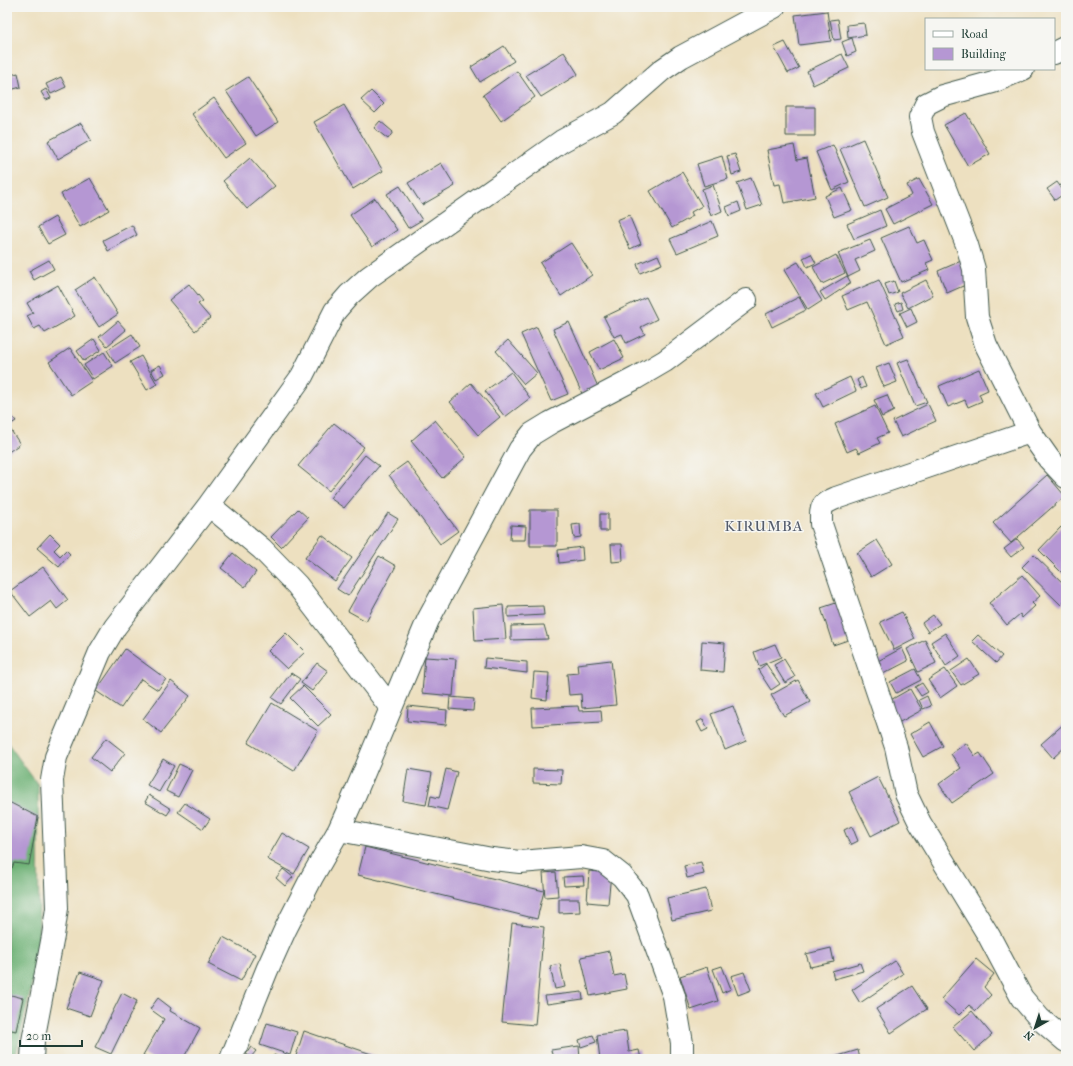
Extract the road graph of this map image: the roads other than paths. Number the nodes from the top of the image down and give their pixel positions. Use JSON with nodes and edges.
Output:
{"nodes":[{"id":1,"x":774,"y":7,"type":"edge"},
{"id":2,"x":1066,"y":47,"type":"edge"},
{"id":3,"x":1055,"y":52,"type":"edge"},
{"id":4,"x":1021,"y":70,"type":"edge"},
{"id":5,"x":746,"y":300,"type":"dead end"},
{"id":6,"x":1030,"y":432,"type":"junction"},
{"id":7,"x":1066,"y":477,"type":"edge"},
{"id":8,"x":209,"y":505,"type":"junction"},
{"id":9,"x":391,"y":708,"type":"junction"},
{"id":10,"x":338,"y":830,"type":"junction"},
{"id":11,"x":1066,"y":1041,"type":"edge"},
{"id":12,"x":32,"y":1059,"type":"edge"},
{"id":13,"x":231,"y":1059,"type":"edge"},
{"id":14,"x":682,"y":1059,"type":"edge"}],
"edges":[{"from":1,"to":8,"type":"street"},
{"from":2,"to":3,"type":"street"},
{"from":4,"to":6,"type":"street"},
{"from":5,"to":9,"type":"street"},
{"from":6,"to":7,"type":"street"},
{"from":6,"to":11,"type":"street"},
{"from":8,"to":9,"type":"street"},
{"from":8,"to":12,"type":"street"},
{"from":9,"to":10,"type":"street"},
{"from":10,"to":13,"type":"street"},
{"from":10,"to":14,"type":"street"}]}
